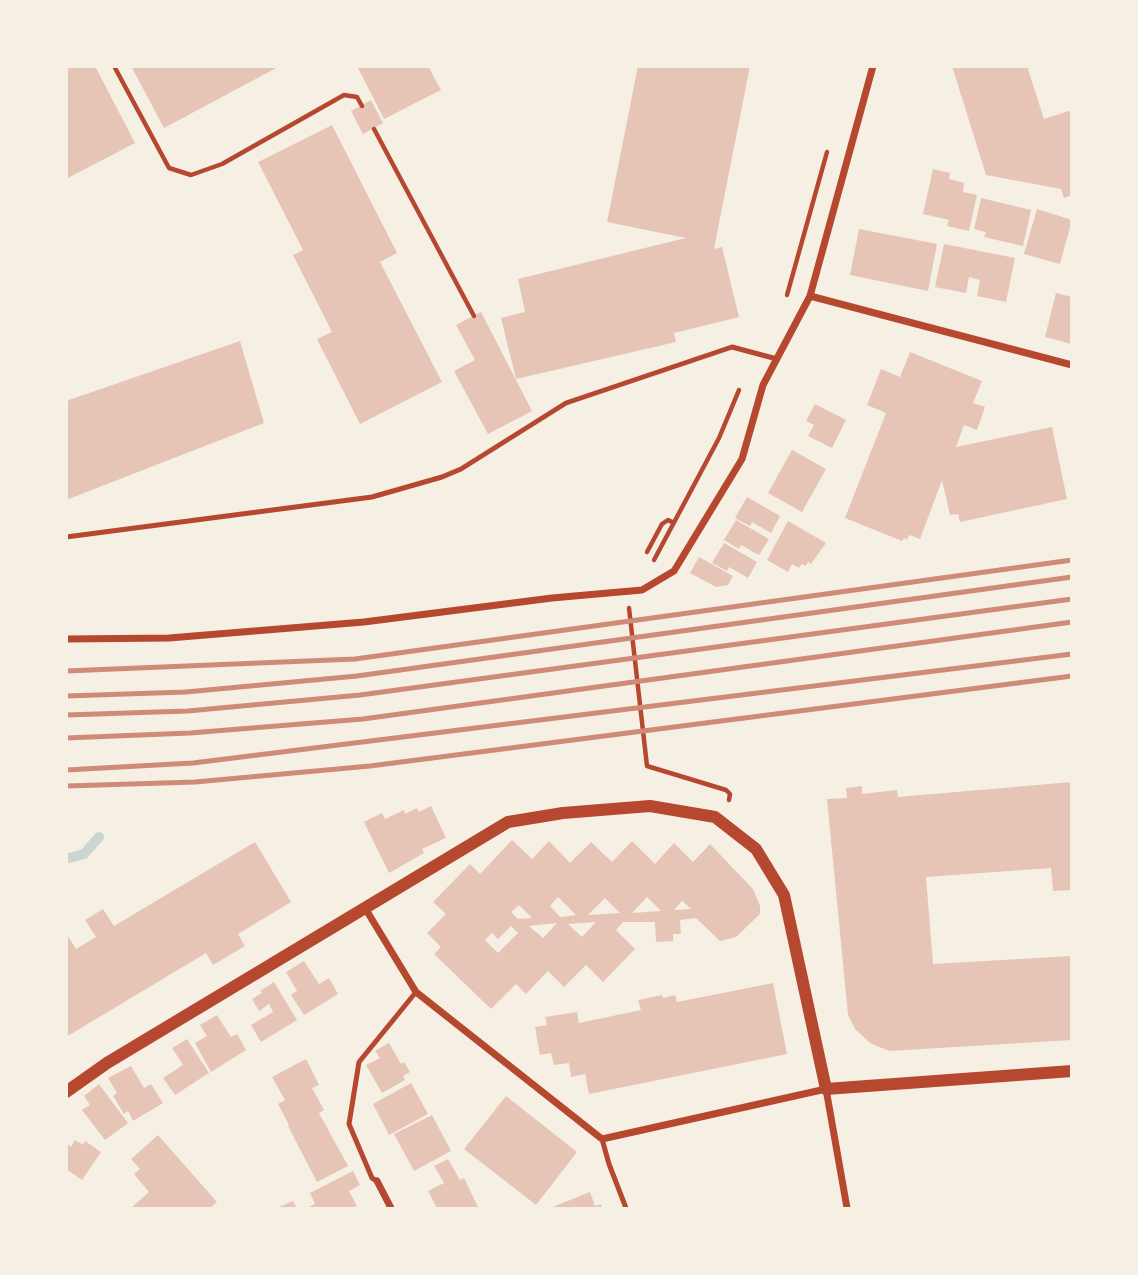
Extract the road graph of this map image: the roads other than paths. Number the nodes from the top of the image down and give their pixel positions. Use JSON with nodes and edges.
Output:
{"nodes":[{"id":1,"x":873,"y":66,"type":"edge"},
{"id":2,"x":810,"y":296,"type":"junction"},
{"id":3,"x":777,"y":359,"type":"junction"},
{"id":4,"x":1072,"y":365,"type":"edge"},
{"id":5,"x":66,"y":537,"type":"edge"},
{"id":6,"x":66,"y":639,"type":"edge"},
{"id":7,"x":365,"y":908,"type":"junction"},
{"id":8,"x":416,"y":992,"type":"junction"},
{"id":9,"x":1072,"y":1071,"type":"edge"},
{"id":10,"x":826,"y":1089,"type":"junction"},
{"id":11,"x":66,"y":1092,"type":"edge"},
{"id":12,"x":602,"y":1139,"type":"junction"},
{"id":13,"x":377,"y":1181,"type":"joint"},
{"id":14,"x":391,"y":1209,"type":"edge"},
{"id":15,"x":626,"y":1209,"type":"edge"},
{"id":16,"x":847,"y":1209,"type":"edge"}],
"edges":[{"from":1,"to":2,"type":"street"},
{"from":2,"to":3,"type":"street"},
{"from":2,"to":4,"type":"street"},
{"from":3,"to":5,"type":"lane"},
{"from":3,"to":6,"type":"street"},
{"from":7,"to":8,"type":"street"},
{"from":7,"to":10,"type":"street"},
{"from":7,"to":11,"type":"street"},
{"from":8,"to":12,"type":"street"},
{"from":8,"to":13,"type":"lane"},
{"from":9,"to":10,"type":"street"},
{"from":10,"to":12,"type":"street"},
{"from":10,"to":16,"type":"street"},
{"from":12,"to":15,"type":"lane"},
{"from":13,"to":14,"type":"street"}]}
